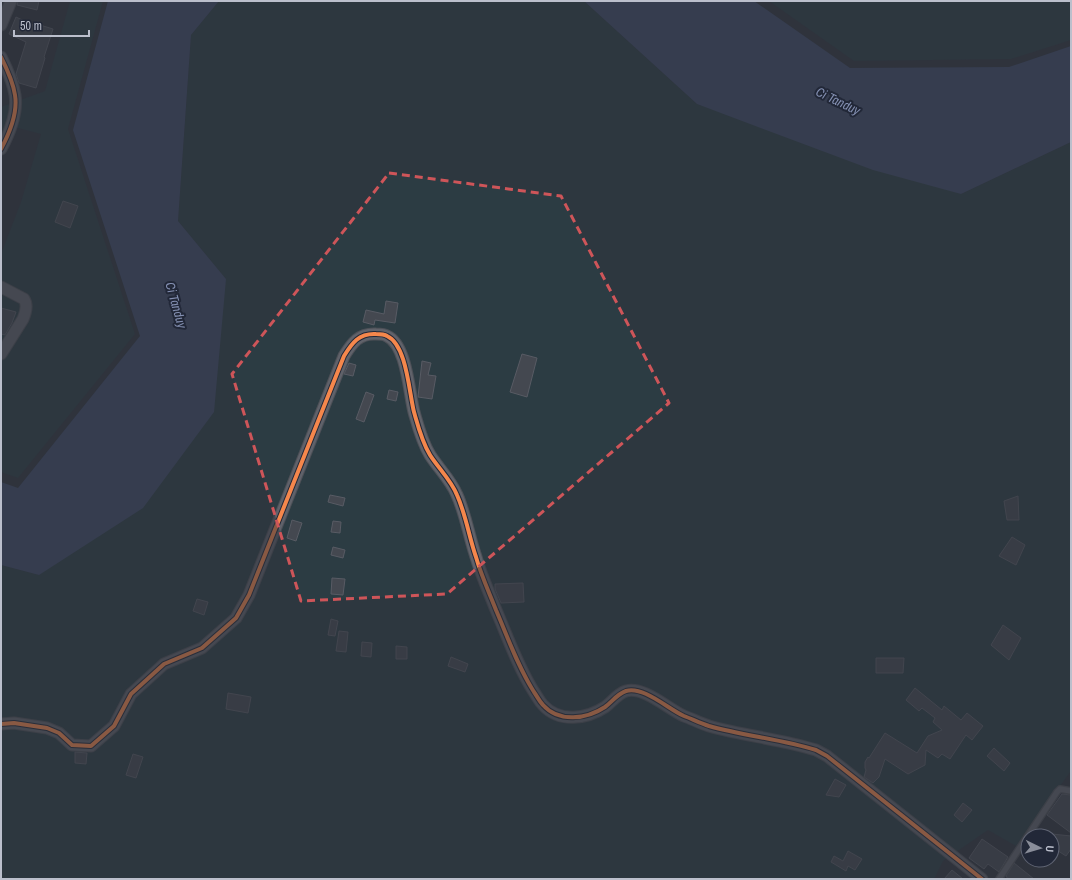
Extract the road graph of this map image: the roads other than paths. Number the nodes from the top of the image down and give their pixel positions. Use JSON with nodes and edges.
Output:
{"nodes":[{"id":1,"x":11,"y":1,"type":"edge"},
{"id":2,"x":1,"y":25,"type":"edge"},
{"id":3,"x":1,"y":57,"type":"edge"},
{"id":4,"x":1,"y":149,"type":"edge"},
{"id":5,"x":1,"y":287,"type":"edge"},
{"id":6,"x":1,"y":354,"type":"edge"},
{"id":7,"x":1,"y":724,"type":"edge"},
{"id":8,"x":1071,"y":791,"type":"edge"},
{"id":9,"x":982,"y":879,"type":"edge"},
{"id":10,"x":999,"y":879,"type":"edge"}],
"edges":[{"from":1,"to":2,"type":"street"},
{"from":3,"to":4,"type":"street"},
{"from":5,"to":6,"type":"street"},
{"from":7,"to":9,"type":"street"},
{"from":8,"to":10,"type":"lane"}]}
